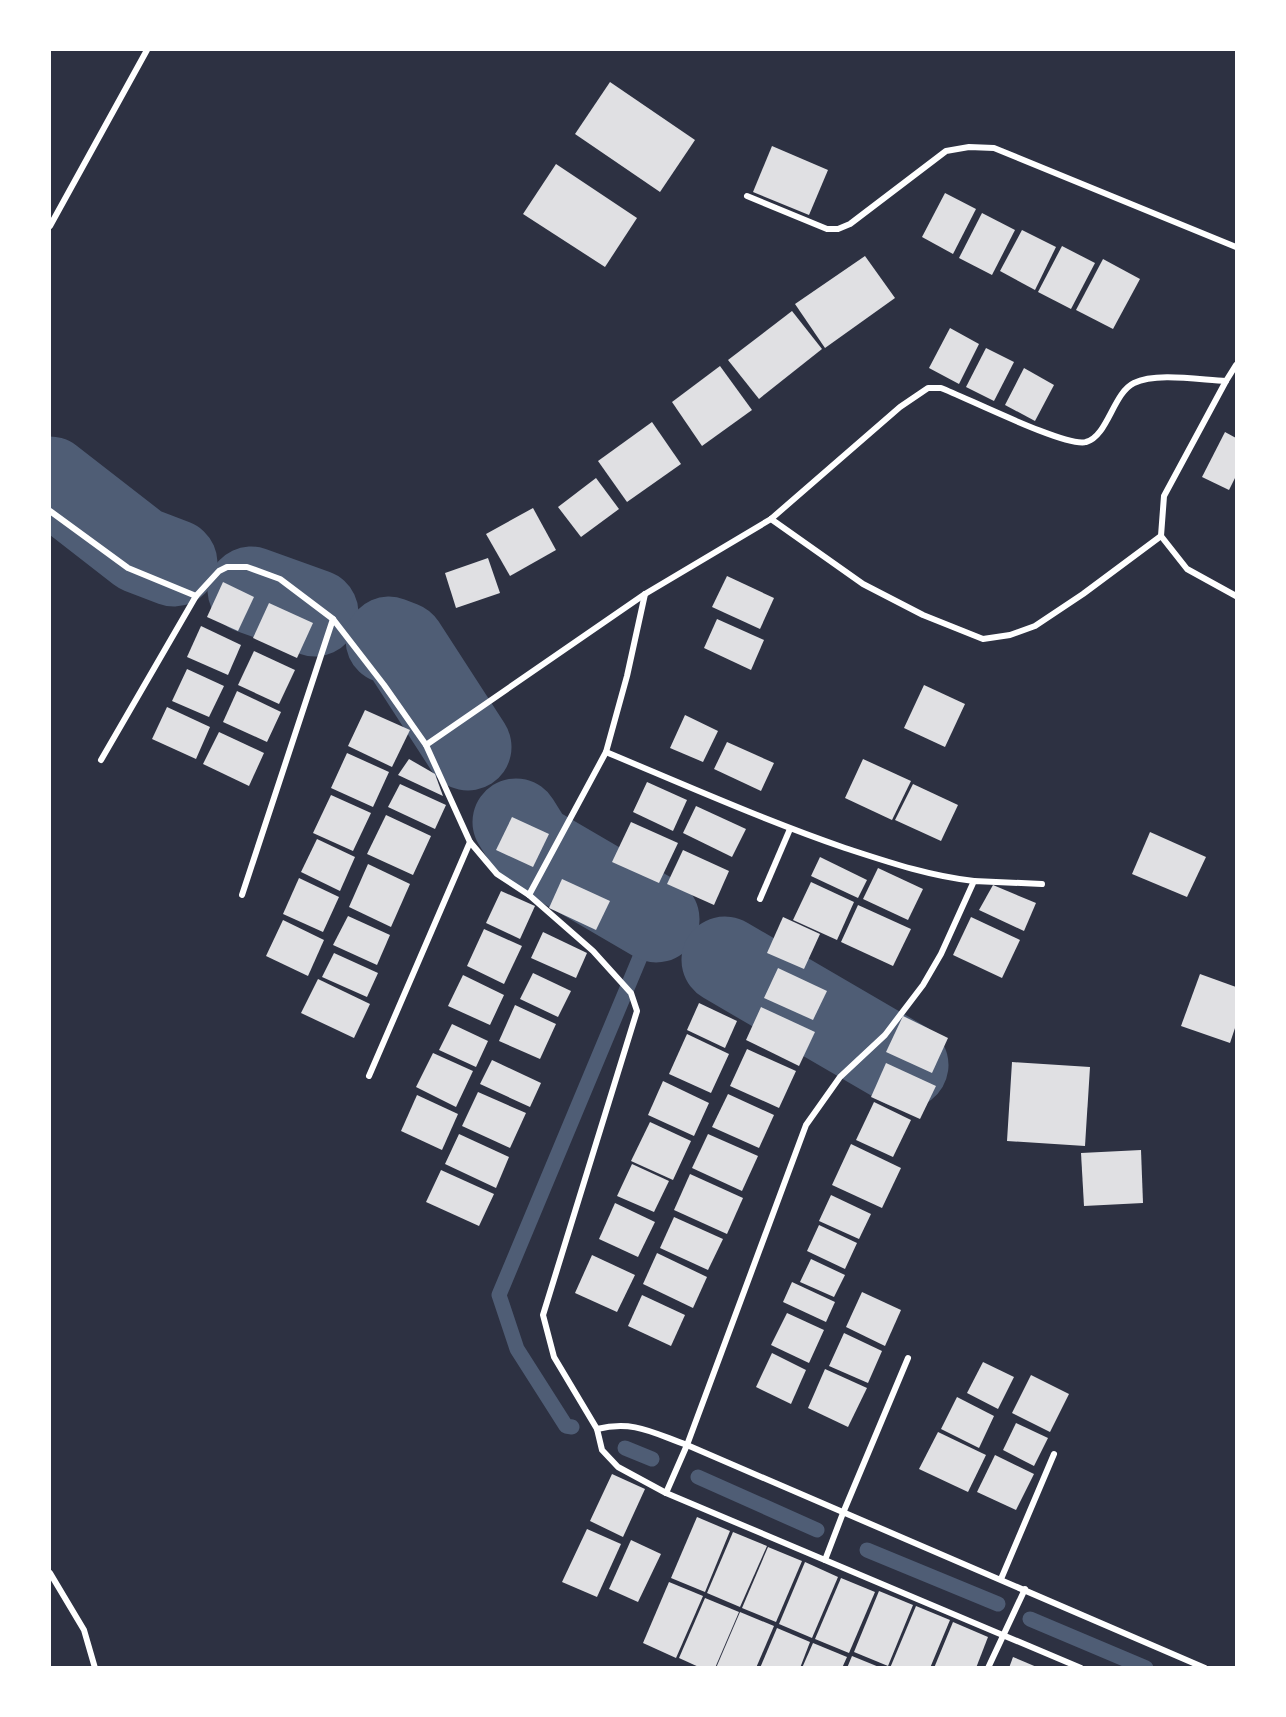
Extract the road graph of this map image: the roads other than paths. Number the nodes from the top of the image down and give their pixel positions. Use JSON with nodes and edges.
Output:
{"nodes":[{"id":1,"x":147,"y":50,"type":"edge"},
{"id":2,"x":747,"y":196,"type":"dead end"},
{"id":3,"x":50,"y":226,"type":"edge"},
{"id":4,"x":1236,"y":247,"type":"edge"},
{"id":5,"x":1236,"y":365,"type":"edge"},
{"id":6,"x":1226,"y":381,"type":"junction"},
{"id":7,"x":50,"y":511,"type":"edge"},
{"id":8,"x":771,"y":519,"type":"junction"},
{"id":9,"x":1161,"y":536,"type":"junction"},
{"id":10,"x":645,"y":594,"type":"junction"},
{"id":11,"x":196,"y":596,"type":"junction"},
{"id":12,"x":1236,"y":596,"type":"edge"},
{"id":13,"x":333,"y":619,"type":"junction"},
{"id":14,"x":426,"y":745,"type":"junction"},
{"id":15,"x":606,"y":752,"type":"junction"},
{"id":16,"x":101,"y":760,"type":"dead end"},
{"id":17,"x":790,"y":829,"type":"junction"},
{"id":18,"x":470,"y":842,"type":"junction"},
{"id":19,"x":974,"y":881,"type":"junction"},
{"id":20,"x":1042,"y":884,"type":"dead end"},
{"id":21,"x":242,"y":895,"type":"dead end"},
{"id":22,"x":529,"y":895,"type":"junction"},
{"id":23,"x":760,"y":899,"type":"dead end"},
{"id":24,"x":369,"y":1076,"type":"dead end"},
{"id":25,"x":908,"y":1358,"type":"dead end"},
{"id":26,"x":597,"y":1429,"type":"junction"},
{"id":27,"x":687,"y":1445,"type":"junction"},
{"id":28,"x":1054,"y":1454,"type":"dead end"},
{"id":29,"x":666,"y":1493,"type":"junction"},
{"id":30,"x":843,"y":1513,"type":"junction"},
{"id":31,"x":825,"y":1560,"type":"junction"},
{"id":32,"x":50,"y":1573,"type":"edge"},
{"id":33,"x":1001,"y":1579,"type":"junction"},
{"id":34,"x":1025,"y":1589,"type":"junction"},
{"id":35,"x":1004,"y":1635,"type":"junction"},
{"id":36,"x":95,"y":1668,"type":"edge"},
{"id":37,"x":988,"y":1668,"type":"edge"},
{"id":38,"x":1081,"y":1668,"type":"edge"},
{"id":39,"x":1205,"y":1668,"type":"edge"}],
"edges":[{"from":1,"to":3,"type":"street"},
{"from":2,"to":4,"type":"street"},
{"from":5,"to":6,"type":"street"},
{"from":6,"to":8,"type":"street"},
{"from":6,"to":9,"type":"street"},
{"from":7,"to":11,"type":"street"},
{"from":8,"to":9,"type":"street"},
{"from":8,"to":10,"type":"street"},
{"from":9,"to":12,"type":"street"},
{"from":10,"to":14,"type":"street"},
{"from":10,"to":15,"type":"street"},
{"from":11,"to":13,"type":"street"},
{"from":11,"to":16,"type":"street"},
{"from":13,"to":14,"type":"street"},
{"from":13,"to":21,"type":"street"},
{"from":14,"to":18,"type":"street"},
{"from":15,"to":17,"type":"street"},
{"from":15,"to":22,"type":"street"},
{"from":17,"to":19,"type":"street"},
{"from":17,"to":23,"type":"street"},
{"from":18,"to":22,"type":"street"},
{"from":18,"to":24,"type":"street"},
{"from":19,"to":20,"type":"street"},
{"from":19,"to":27,"type":"street"},
{"from":22,"to":26,"type":"street"},
{"from":25,"to":30,"type":"street"},
{"from":26,"to":27,"type":"street"},
{"from":26,"to":29,"type":"street"},
{"from":27,"to":29,"type":"street"},
{"from":27,"to":30,"type":"street"},
{"from":28,"to":33,"type":"street"},
{"from":29,"to":31,"type":"street"},
{"from":30,"to":31,"type":"street"},
{"from":30,"to":33,"type":"street"},
{"from":31,"to":35,"type":"street"},
{"from":32,"to":36,"type":"street"},
{"from":33,"to":34,"type":"street"},
{"from":34,"to":35,"type":"street"},
{"from":34,"to":39,"type":"street"},
{"from":35,"to":37,"type":"street"},
{"from":35,"to":38,"type":"street"}]}
